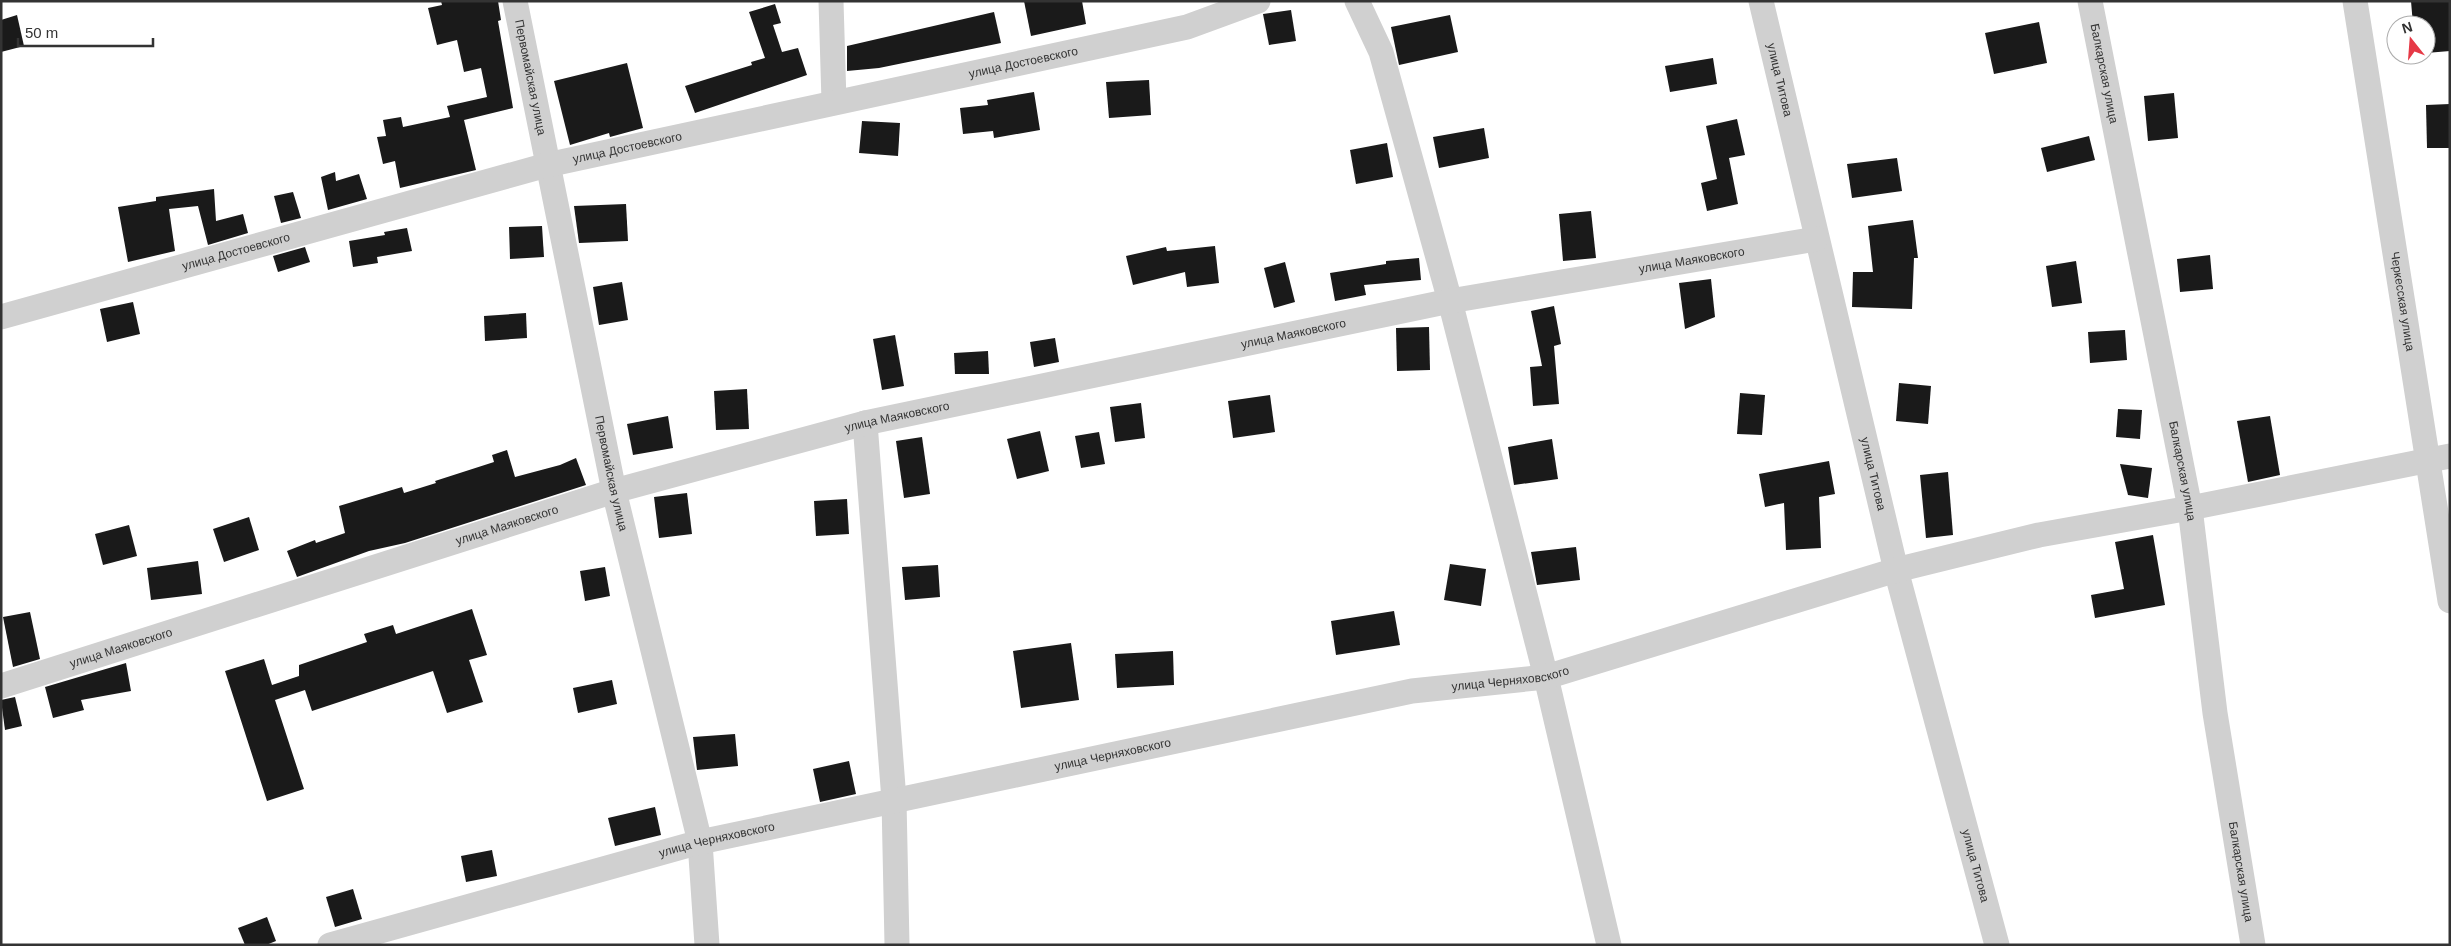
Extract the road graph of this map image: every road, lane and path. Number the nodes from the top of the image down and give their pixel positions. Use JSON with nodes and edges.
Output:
{"nodes":[{"id":1,"x":515,"y":1,"type":"edge"},
{"id":2,"x":831,"y":1,"type":"edge"},
{"id":3,"x":1258,"y":1,"type":"edge"},
{"id":4,"x":1357,"y":1,"type":"edge"},
{"id":5,"x":1761,"y":1,"type":"edge"},
{"id":6,"x":2090,"y":1,"type":"edge"},
{"id":7,"x":2355,"y":1,"type":"edge"},
{"id":8,"x":834,"y":102,"type":"junction"},
{"id":9,"x":547,"y":165,"type":"junction"},
{"id":10,"x":1816,"y":239,"type":"junction"},
{"id":11,"x":1450,"y":301,"type":"junction"},
{"id":12,"x":1,"y":317,"type":"edge"},
{"id":13,"x":866,"y":423,"type":"junction"},
{"id":14,"x":2440,"y":459,"type":"edge"},
{"id":15,"x":614,"y":491,"type":"junction"},
{"id":16,"x":2190,"y":508,"type":"junction"},
{"id":17,"x":1896,"y":570,"type":"junction"},
{"id":18,"x":2450,"y":602,"type":"edge"},
{"id":19,"x":1546,"y":677,"type":"junction"},
{"id":20,"x":1,"y":686,"type":"edge"},
{"id":21,"x":894,"y":800,"type":"junction"},
{"id":22,"x":700,"y":842,"type":"junction"},
{"id":23,"x":330,"y":945,"type":"edge"},
{"id":24,"x":706,"y":945,"type":"edge"},
{"id":25,"x":897,"y":945,"type":"edge"},
{"id":26,"x":1609,"y":945,"type":"edge"},
{"id":27,"x":1997,"y":945,"type":"edge"},
{"id":28,"x":2253,"y":945,"type":"edge"}],
"edges":[{"from":1,"to":9,"type":"street","name":"Первомайская улица"},
{"from":2,"to":8,"type":"street"},
{"from":3,"to":8,"type":"street","name":"улица Достоевского"},
{"from":4,"to":11,"type":"street"},
{"from":5,"to":10,"type":"street","name":"улица Титова"},
{"from":6,"to":16,"type":"street","name":"Балкарская улица"},
{"from":7,"to":14,"type":"street","name":"Черкесская улица"},
{"from":8,"to":9,"type":"street","name":"улица Достоевского"},
{"from":9,"to":12,"type":"street","name":"улица Достоевского"},
{"from":9,"to":15,"type":"street","name":"Первомайская улица"},
{"from":10,"to":11,"type":"street","name":"улица Маяковского"},
{"from":10,"to":17,"type":"street","name":"улица Титова"},
{"from":11,"to":13,"type":"street","name":"улица Маяковского"},
{"from":11,"to":19,"type":"street"},
{"from":13,"to":15,"type":"street","name":"улица Маяковского"},
{"from":13,"to":21,"type":"street"},
{"from":14,"to":16,"type":"street","name":"улица Черняховского"},
{"from":14,"to":18,"type":"street","name":"Черкесская улица"},
{"from":15,"to":20,"type":"street","name":"улица Маяковского"},
{"from":15,"to":22,"type":"street","name":"Первомайская улица"},
{"from":16,"to":17,"type":"street","name":"улица Черняховского"},
{"from":16,"to":28,"type":"street","name":"Балкарская улица"},
{"from":17,"to":19,"type":"street","name":"улица Черняховского"},
{"from":17,"to":27,"type":"street","name":"улица Титова"},
{"from":19,"to":21,"type":"street","name":"улица Черняховского"},
{"from":19,"to":26,"type":"street"},
{"from":21,"to":22,"type":"street","name":"улица Черняховского"},
{"from":21,"to":25,"type":"street"},
{"from":22,"to":23,"type":"street","name":"улица Черняховского"},
{"from":22,"to":24,"type":"street","name":"Первомайская улица"}]}
